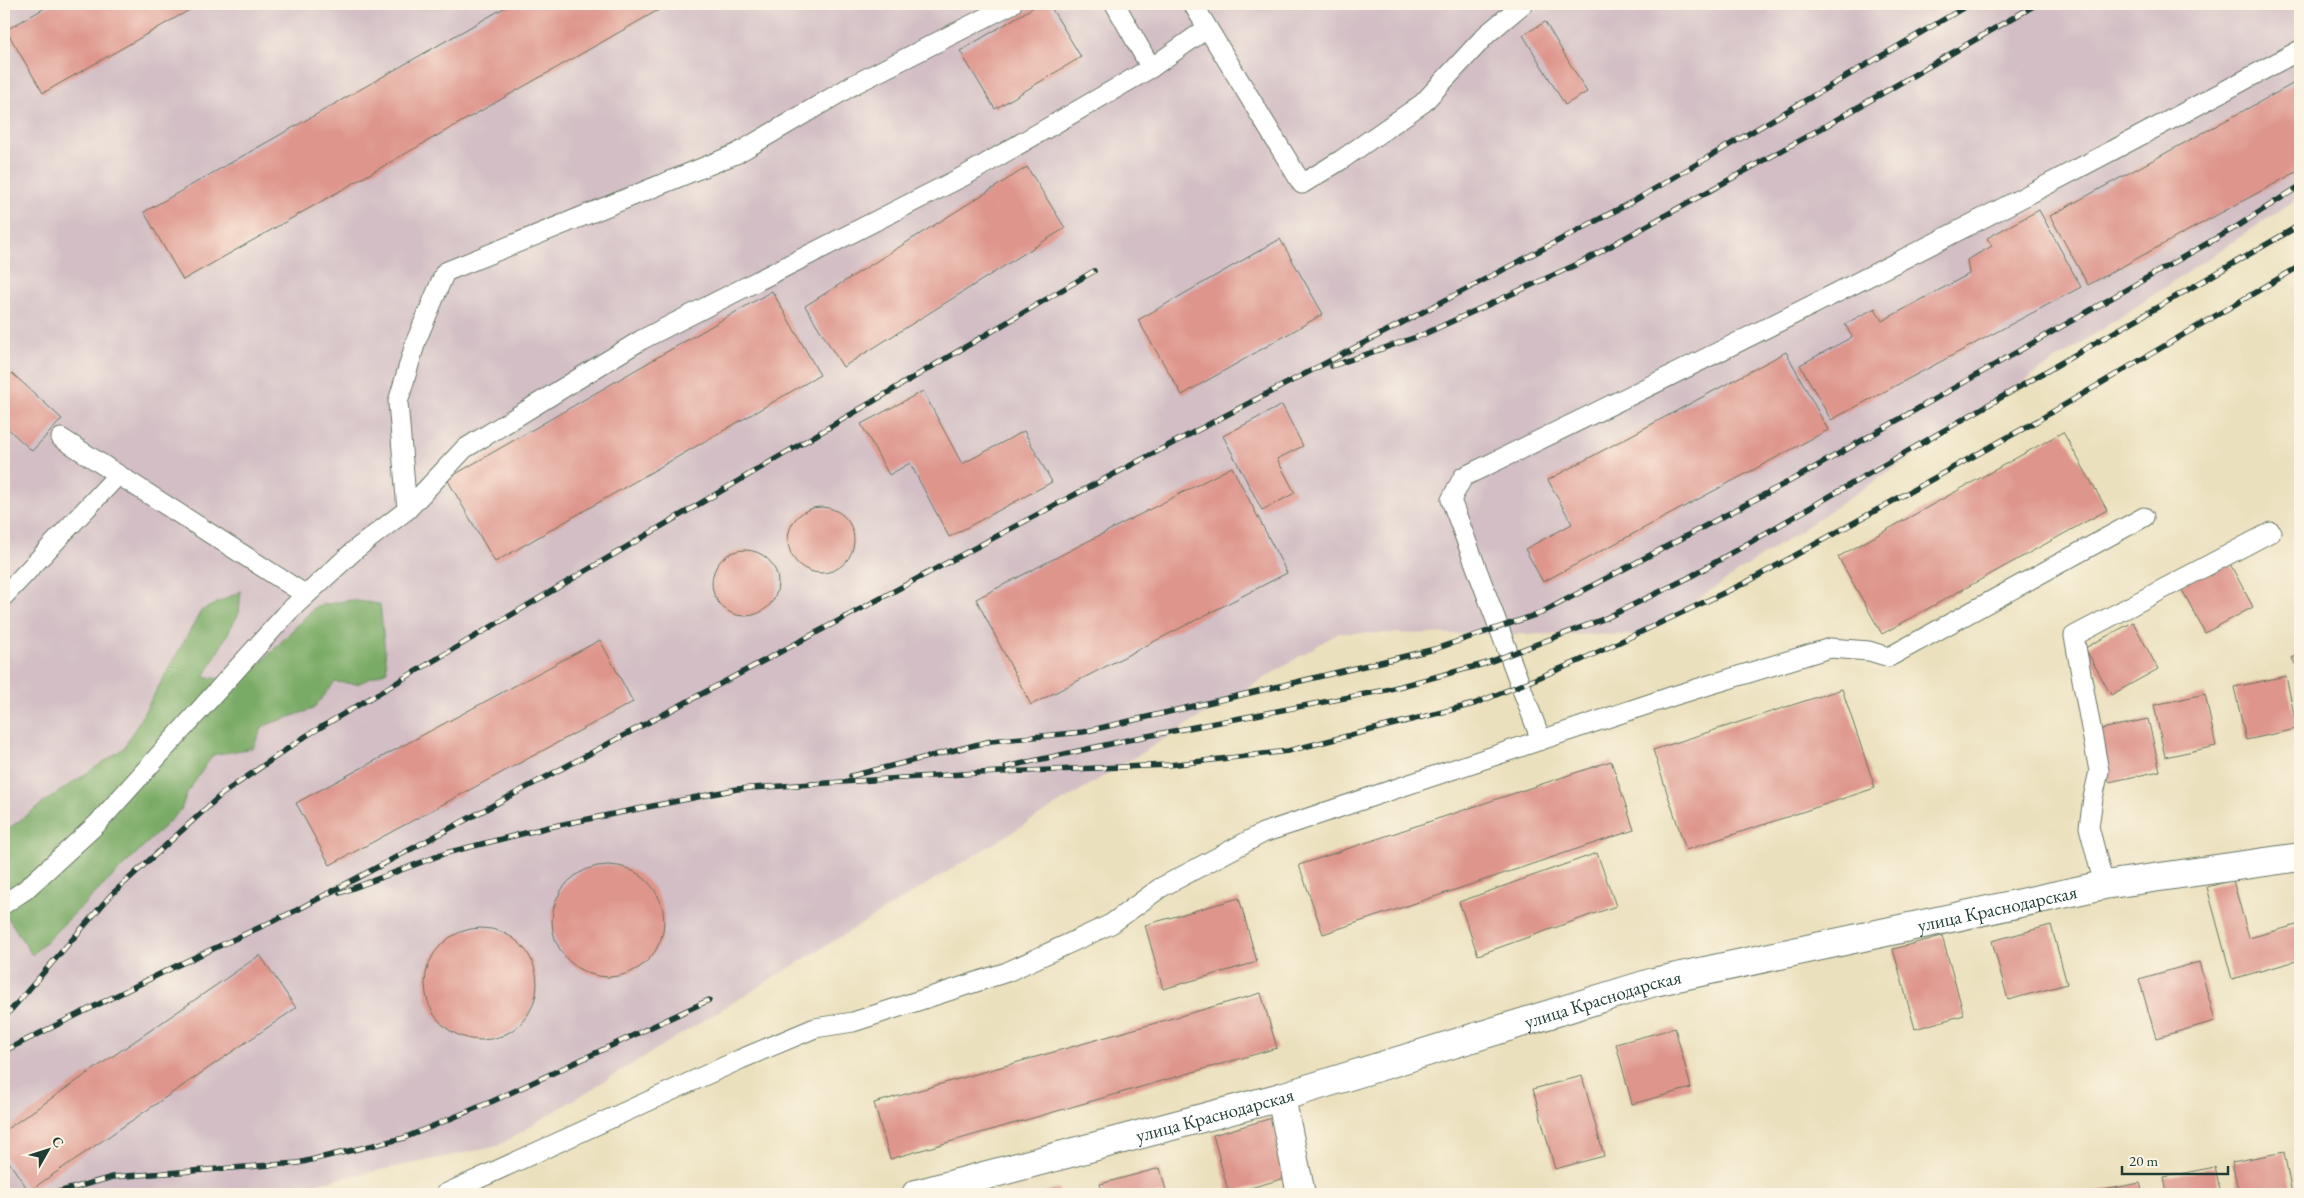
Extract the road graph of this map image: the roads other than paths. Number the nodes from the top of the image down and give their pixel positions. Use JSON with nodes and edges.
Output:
{"nodes":[{"id":1,"x":1012,"y":4,"type":"edge"},
{"id":2,"x":1115,"y":4,"type":"edge"},
{"id":3,"x":1193,"y":4,"type":"edge"},
{"id":4,"x":1523,"y":4,"type":"edge"},
{"id":5,"x":1206,"y":29,"type":"junction"},
{"id":6,"x":2300,"y":50,"type":"edge"},
{"id":7,"x":1151,"y":68,"type":"junction"},
{"id":8,"x":61,"y":438,"type":"dead end"},
{"id":9,"x":118,"y":475,"type":"junction"},
{"id":10,"x":407,"y":510,"type":"junction"},
{"id":11,"x":2144,"y":517,"type":"dead end"},
{"id":12,"x":2271,"y":532,"type":"dead end"},
{"id":13,"x":306,"y":595,"type":"junction"},
{"id":14,"x":4,"y":596,"type":"edge"},
{"id":15,"x":1541,"y":740,"type":"junction"},
{"id":16,"x":2300,"y":857,"type":"edge"},
{"id":17,"x":2104,"y":885,"type":"junction"},
{"id":18,"x":4,"y":904,"type":"edge"},
{"id":19,"x":1281,"y":1097,"type":"junction"},
{"id":20,"x":446,"y":1194,"type":"edge"},
{"id":21,"x":916,"y":1194,"type":"edge"},
{"id":22,"x":1301,"y":1194,"type":"edge"}],
"edges":[{"from":1,"to":10,"type":"lane"},
{"from":2,"to":7,"type":"lane"},
{"from":3,"to":5,"type":"lane"},
{"from":4,"to":5,"type":"lane"},
{"from":5,"to":7,"type":"lane"},
{"from":6,"to":15,"type":"lane"},
{"from":7,"to":10,"type":"lane"},
{"from":8,"to":9,"type":"lane"},
{"from":9,"to":13,"type":"lane"},
{"from":9,"to":14,"type":"lane"},
{"from":10,"to":13,"type":"lane"},
{"from":11,"to":15,"type":"lane"},
{"from":12,"to":17,"type":"lane"},
{"from":13,"to":18,"type":"lane"},
{"from":15,"to":20,"type":"lane"},
{"from":16,"to":17,"type":"street","name":"улица Краснодарская"},
{"from":17,"to":19,"type":"street","name":"улица Краснодарская"},
{"from":19,"to":21,"type":"street","name":"улица Краснодарская"},
{"from":19,"to":22,"type":"street"}]}
